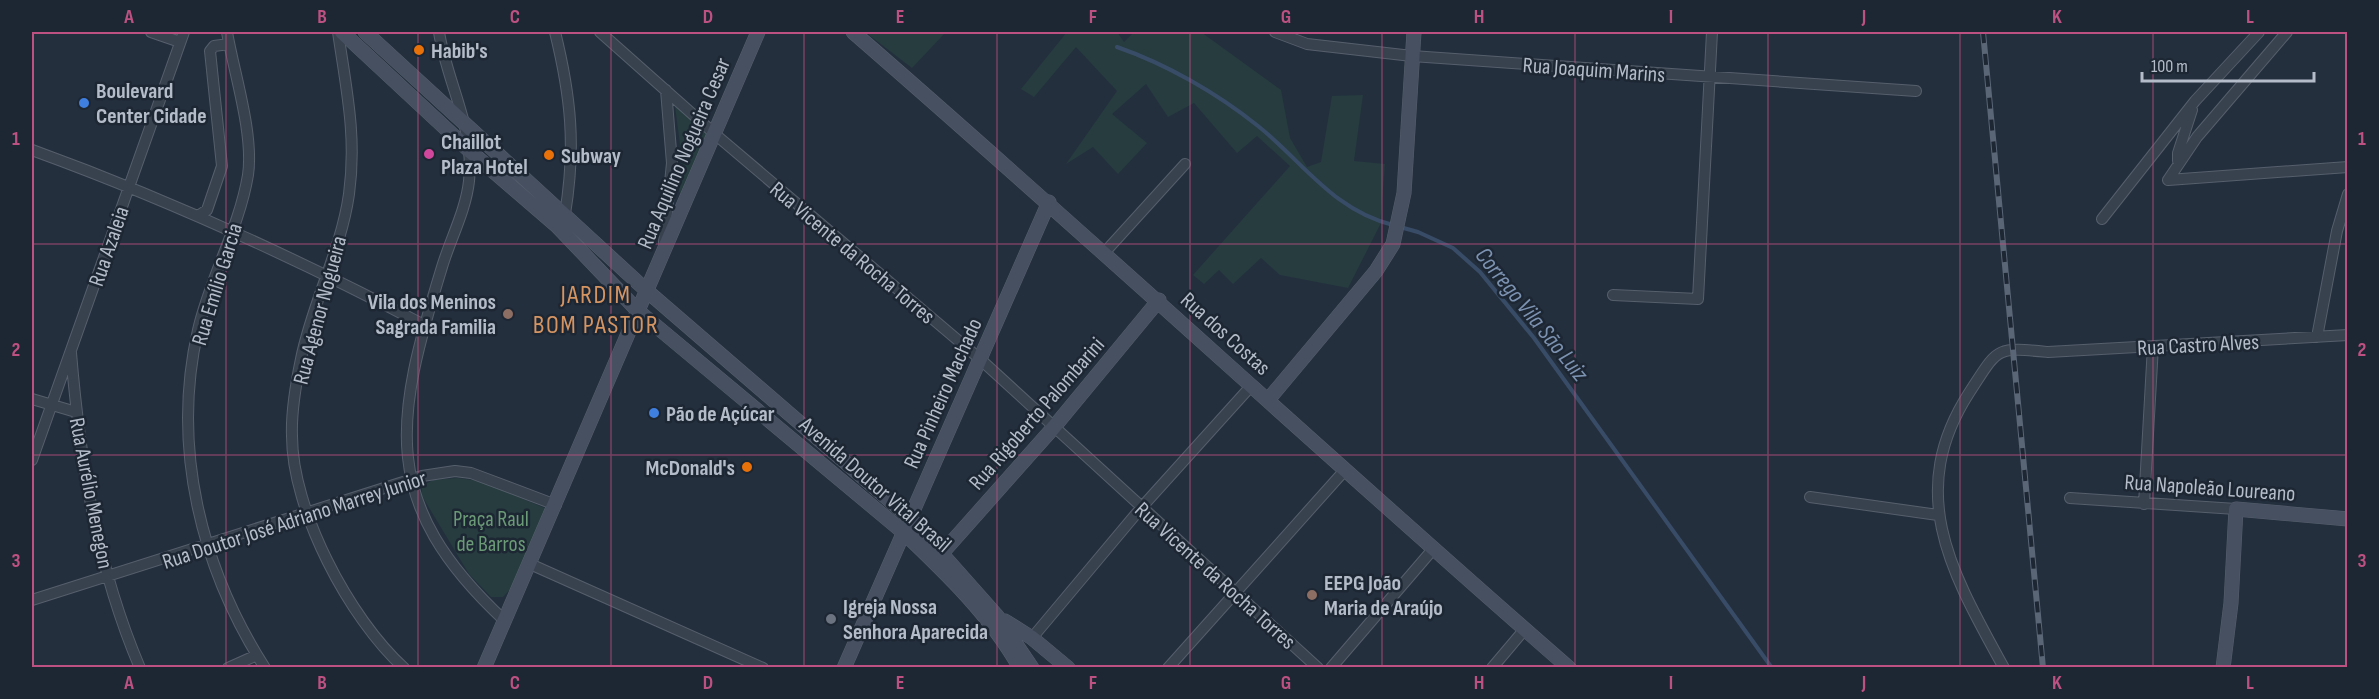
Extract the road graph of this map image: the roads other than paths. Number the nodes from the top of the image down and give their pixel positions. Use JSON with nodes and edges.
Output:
{"nodes":[{"id":1,"x":151,"y":32,"type":"edge"},
{"id":2,"x":227,"y":32,"type":"edge"},
{"id":3,"x":340,"y":32,"type":"edge"},
{"id":4,"x":365,"y":32,"type":"edge"},
{"id":5,"x":439,"y":32,"type":"edge"},
{"id":6,"x":555,"y":32,"type":"edge"},
{"id":7,"x":600,"y":32,"type":"edge"},
{"id":8,"x":758,"y":32,"type":"edge"},
{"id":9,"x":853,"y":32,"type":"edge"},
{"id":10,"x":1275,"y":32,"type":"edge"},
{"id":11,"x":1414,"y":32,"type":"edge"},
{"id":12,"x":1712,"y":32,"type":"edge"},
{"id":13,"x":2259,"y":32,"type":"edge"},
{"id":14,"x":2287,"y":32,"type":"edge"},
{"id":15,"x":182,"y":37,"type":"edge"},
{"id":16,"x":229,"y":44,"type":"junction"},
{"id":17,"x":1412,"y":56,"type":"junction"},
{"id":18,"x":1710,"y":77,"type":"junction"},
{"id":19,"x":666,"y":90,"type":"junction"},
{"id":20,"x":1916,"y":91,"type":"dead end"},
{"id":21,"x":2195,"y":101,"type":"junction"},
{"id":22,"x":467,"y":127,"type":"junction"},
{"id":23,"x":716,"y":135,"type":"junction"},
{"id":24,"x":32,"y":150,"type":"edge"},
{"id":25,"x":471,"y":152,"type":"junction"},
{"id":26,"x":1185,"y":164,"type":"dead end"},
{"id":27,"x":2178,"y":164,"type":"junction"},
{"id":28,"x":2348,"y":167,"type":"edge"},
{"id":29,"x":129,"y":185,"type":"junction"},
{"id":30,"x":2348,"y":194,"type":"edge"},
{"id":31,"x":1049,"y":202,"type":"junction"},
{"id":32,"x":565,"y":214,"type":"junction"},
{"id":33,"x":198,"y":216,"type":"junction"},
{"id":34,"x":2102,"y":219,"type":"dead end"},
{"id":35,"x":557,"y":226,"type":"junction"},
{"id":36,"x":233,"y":232,"type":"junction"},
{"id":37,"x":1105,"y":252,"type":"junction"},
{"id":38,"x":662,"y":254,"type":"junction"},
{"id":39,"x":328,"y":275,"type":"junction"},
{"id":40,"x":647,"y":291,"type":"junction"},
{"id":41,"x":1613,"y":295,"type":"dead end"},
{"id":42,"x":1159,"y":300,"type":"junction"},
{"id":43,"x":638,"y":311,"type":"junction"},
{"id":44,"x":424,"y":325,"type":"junction"},
{"id":45,"x":2348,"y":335,"type":"edge"},
{"id":46,"x":2317,"y":338,"type":"junction"},
{"id":47,"x":2153,"y":346,"type":"junction"},
{"id":48,"x":71,"y":350,"type":"junction"},
{"id":49,"x":980,"y":359,"type":"junction"},
{"id":50,"x":1252,"y":385,"type":"junction"},
{"id":51,"x":32,"y":399,"type":"edge"},
{"id":52,"x":1268,"y":400,"type":"junction"},
{"id":53,"x":50,"y":405,"type":"junction"},
{"id":54,"x":76,"y":412,"type":"junction"},
{"id":55,"x":1054,"y":427,"type":"junction"},
{"id":56,"x":32,"y":460,"type":"edge"},
{"id":57,"x":1345,"y":470,"type":"junction"},
{"id":58,"x":409,"y":479,"type":"junction"},
{"id":59,"x":1810,"y":497,"type":"dead end"},
{"id":60,"x":2070,"y":498,"type":"dead end"},
{"id":61,"x":556,"y":504,"type":"junction"},
{"id":62,"x":2144,"y":504,"type":"junction"},
{"id":63,"x":1141,"y":508,"type":"junction"},
{"id":64,"x":2236,"y":509,"type":"junction"},
{"id":65,"x":305,"y":512,"type":"junction"},
{"id":66,"x":1938,"y":515,"type":"junction"},
{"id":67,"x":910,"y":518,"type":"junction"},
{"id":68,"x":2348,"y":519,"type":"edge"},
{"id":69,"x":903,"y":532,"type":"junction"},
{"id":70,"x":207,"y":545,"type":"junction"},
{"id":71,"x":1434,"y":548,"type":"junction"},
{"id":72,"x":943,"y":552,"type":"junction"},
{"id":73,"x":530,"y":564,"type":"junction"},
{"id":74,"x":108,"y":578,"type":"junction"},
{"id":75,"x":1235,"y":592,"type":"junction"},
{"id":76,"x":32,"y":600,"type":"edge"},
{"id":77,"x":997,"y":616,"type":"junction"},
{"id":78,"x":505,"y":621,"type":"junction"},
{"id":79,"x":1525,"y":629,"type":"junction"},
{"id":80,"x":1032,"y":638,"type":"junction"},
{"id":81,"x":257,"y":655,"type":"junction"},
{"id":82,"x":140,"y":668,"type":"edge"},
{"id":83,"x":228,"y":668,"type":"edge"},
{"id":84,"x":265,"y":668,"type":"edge"},
{"id":85,"x":404,"y":668,"type":"edge"},
{"id":86,"x":484,"y":668,"type":"edge"},
{"id":87,"x":763,"y":668,"type":"edge"},
{"id":88,"x":844,"y":668,"type":"edge"},
{"id":89,"x":1020,"y":668,"type":"edge"},
{"id":90,"x":1032,"y":668,"type":"edge"},
{"id":91,"x":1068,"y":668,"type":"edge"},
{"id":92,"x":1168,"y":668,"type":"edge"},
{"id":93,"x":1318,"y":668,"type":"edge"},
{"id":94,"x":1331,"y":668,"type":"edge"},
{"id":95,"x":1492,"y":668,"type":"edge"},
{"id":96,"x":1569,"y":668,"type":"edge"},
{"id":97,"x":2004,"y":668,"type":"edge"},
{"id":98,"x":2223,"y":668,"type":"edge"}],
"edges":[{"from":1,"to":15,"type":"street"},
{"from":2,"to":16,"type":"street","name":"Rua Emílio Garcia"},
{"from":3,"to":25,"type":"street","name":"Avenida Doutor Vital Brasil"},
{"from":3,"to":39,"type":"street","name":"Rua Agenor Nogueira"},
{"from":4,"to":22,"type":"street","name":"Avenida Doutor Vital Brasil"},
{"from":5,"to":22,"type":"street"},
{"from":6,"to":32,"type":"street"},
{"from":7,"to":19,"type":"street","name":"Rua Vicente da Rocha Torres"},
{"from":8,"to":23,"type":"street","name":"Rua Aquilino Nogueira Cesar"},
{"from":9,"to":31,"type":"street","name":"Rua dos Costas"},
{"from":10,"to":17,"type":"street","name":"Rua Joaquim Marins"},
{"from":11,"to":17,"type":"street"},
{"from":12,"to":18,"type":"street"},
{"from":13,"to":21,"type":"street"},
{"from":14,"to":27,"type":"street"},
{"from":15,"to":29,"type":"street","name":"Rua Azaleia"},
{"from":16,"to":33,"type":"street"},
{"from":16,"to":36,"type":"street","name":"Rua Emílio Garcia"},
{"from":17,"to":18,"type":"street","name":"Rua Joaquim Marins"},
{"from":17,"to":52,"type":"street"},
{"from":18,"to":20,"type":"street","name":"Rua Joaquim Marins"},
{"from":18,"to":41,"type":"street"},
{"from":19,"to":23,"type":"street","name":"Rua Vicente da Rocha Torres"},
{"from":19,"to":38,"type":"street"},
{"from":21,"to":27,"type":"street"},
{"from":21,"to":34,"type":"street"},
{"from":22,"to":25,"type":"street"},
{"from":22,"to":32,"type":"street","name":"Avenida Doutor Vital Brasil"},
{"from":23,"to":38,"type":"street","name":"Rua Aquilino Nogueira Cesar"},
{"from":23,"to":49,"type":"street","name":"Rua Vicente da Rocha Torres"},
{"from":24,"to":29,"type":"street"},
{"from":25,"to":35,"type":"street","name":"Avenida Doutor Vital Brasil"},
{"from":25,"to":44,"type":"street"},
{"from":26,"to":37,"type":"street"},
{"from":27,"to":28,"type":"street"},
{"from":29,"to":33,"type":"street"},
{"from":29,"to":48,"type":"street","name":"Rua Azaleia"},
{"from":30,"to":46,"type":"street"},
{"from":31,"to":37,"type":"street","name":"Rua dos Costas"},
{"from":31,"to":49,"type":"street","name":"Rua Pinheiro Machado"},
{"from":32,"to":35,"type":"street"},
{"from":32,"to":40,"type":"street","name":"Avenida Doutor Vital Brasil"},
{"from":33,"to":36,"type":"street"},
{"from":35,"to":43,"type":"street","name":"Avenida Doutor Vital Brasil"},
{"from":36,"to":39,"type":"street"},
{"from":36,"to":70,"type":"street","name":"Rua Emílio Garcia"},
{"from":37,"to":42,"type":"street","name":"Rua dos Costas"},
{"from":38,"to":40,"type":"street","name":"Rua Aquilino Nogueira Cesar"},
{"from":39,"to":44,"type":"street"},
{"from":39,"to":65,"type":"street","name":"Rua Agenor Nogueira"},
{"from":40,"to":43,"type":"street","name":"Rua Aquilino Nogueira Cesar"},
{"from":40,"to":67,"type":"street","name":"Avenida Doutor Vital Brasil"},
{"from":42,"to":50,"type":"street","name":"Rua dos Costas"},
{"from":42,"to":55,"type":"street","name":"Rua Rigoberto Palombarini"},
{"from":43,"to":61,"type":"street","name":"Rua Aquilino Nogueira Cesar"},
{"from":43,"to":69,"type":"street","name":"Avenida Doutor Vital Brasil"},
{"from":44,"to":58,"type":"street"},
{"from":45,"to":46,"type":"street","name":"Rua Castro Alves"},
{"from":46,"to":47,"type":"street","name":"Rua Castro Alves"},
{"from":47,"to":62,"type":"street"},
{"from":47,"to":66,"type":"street","name":"Rua Castro Alves"},
{"from":48,"to":53,"type":"street","name":"Rua Azaleia"},
{"from":48,"to":54,"type":"street","name":"Rua Aurélio Menegon"},
{"from":49,"to":55,"type":"street","name":"Rua Vicente da Rocha Torres"},
{"from":49,"to":67,"type":"street","name":"Rua Pinheiro Machado"},
{"from":50,"to":52,"type":"street","name":"Rua dos Costas"},
{"from":50,"to":63,"type":"street"},
{"from":51,"to":53,"type":"street"},
{"from":52,"to":57,"type":"street","name":"Rua dos Costas"},
{"from":53,"to":54,"type":"street"},
{"from":53,"to":56,"type":"street","name":"Rua Azaleia"},
{"from":54,"to":74,"type":"street","name":"Rua Aurélio Menegon"},
{"from":55,"to":63,"type":"street","name":"Rua Vicente da Rocha Torres"},
{"from":55,"to":72,"type":"street","name":"Rua Rigoberto Palombarini"},
{"from":57,"to":71,"type":"street","name":"Rua dos Costas"},
{"from":57,"to":75,"type":"street"},
{"from":58,"to":61,"type":"street","name":"Rua Doutor José Adriano Marrey Junior"},
{"from":58,"to":65,"type":"street","name":"Rua Doutor José Adriano Marrey Junior"},
{"from":58,"to":78,"type":"street"},
{"from":59,"to":66,"type":"street"},
{"from":60,"to":62,"type":"street","name":"Rua Napoleão Loureano"},
{"from":61,"to":73,"type":"street","name":"Rua Aquilino Nogueira Cesar"},
{"from":62,"to":64,"type":"street","name":"Rua Napoleão Loureano"},
{"from":63,"to":75,"type":"street","name":"Rua Vicente da Rocha Torres"},
{"from":63,"to":80,"type":"street"},
{"from":64,"to":68,"type":"street","name":"Rua Napoleão Loureano"},
{"from":64,"to":98,"type":"street"},
{"from":65,"to":70,"type":"street","name":"Rua Doutor José Adriano Marrey Junior"},
{"from":65,"to":85,"type":"street","name":"Rua Agenor Nogueira"},
{"from":66,"to":97,"type":"street"},
{"from":67,"to":69,"type":"street","name":"Rua Pinheiro Machado"},
{"from":67,"to":72,"type":"street","name":"Avenida Doutor Vital Brasil"},
{"from":69,"to":88,"type":"street","name":"Rua Pinheiro Machado"},
{"from":69,"to":89,"type":"street","name":"Avenida Doutor Vital Brasil"},
{"from":70,"to":74,"type":"street","name":"Rua Doutor José Adriano Marrey Junior"},
{"from":70,"to":81,"type":"street","name":"Rua Emílio Garcia"},
{"from":71,"to":79,"type":"street","name":"Rua dos Costas"},
{"from":71,"to":94,"type":"street"},
{"from":72,"to":77,"type":"street","name":"Avenida Doutor Vital Brasil"},
{"from":73,"to":78,"type":"street","name":"Rua Aquilino Nogueira Cesar"},
{"from":73,"to":87,"type":"street"},
{"from":74,"to":76,"type":"street","name":"Rua Doutor José Adriano Marrey Junior"},
{"from":74,"to":82,"type":"street","name":"Rua Aurélio Menegon"},
{"from":75,"to":92,"type":"street"},
{"from":75,"to":93,"type":"street","name":"Rua Vicente da Rocha Torres"},
{"from":77,"to":80,"type":"street"},
{"from":77,"to":90,"type":"street","name":"Avenida Doutor Vital Brasil"},
{"from":78,"to":86,"type":"street","name":"Rua Aquilino Nogueira Cesar"},
{"from":79,"to":95,"type":"street"},
{"from":79,"to":96,"type":"street","name":"Rua dos Costas"},
{"from":80,"to":91,"type":"street"},
{"from":81,"to":83,"type":"street"},
{"from":81,"to":84,"type":"street","name":"Rua Emílio Garcia"}]}
